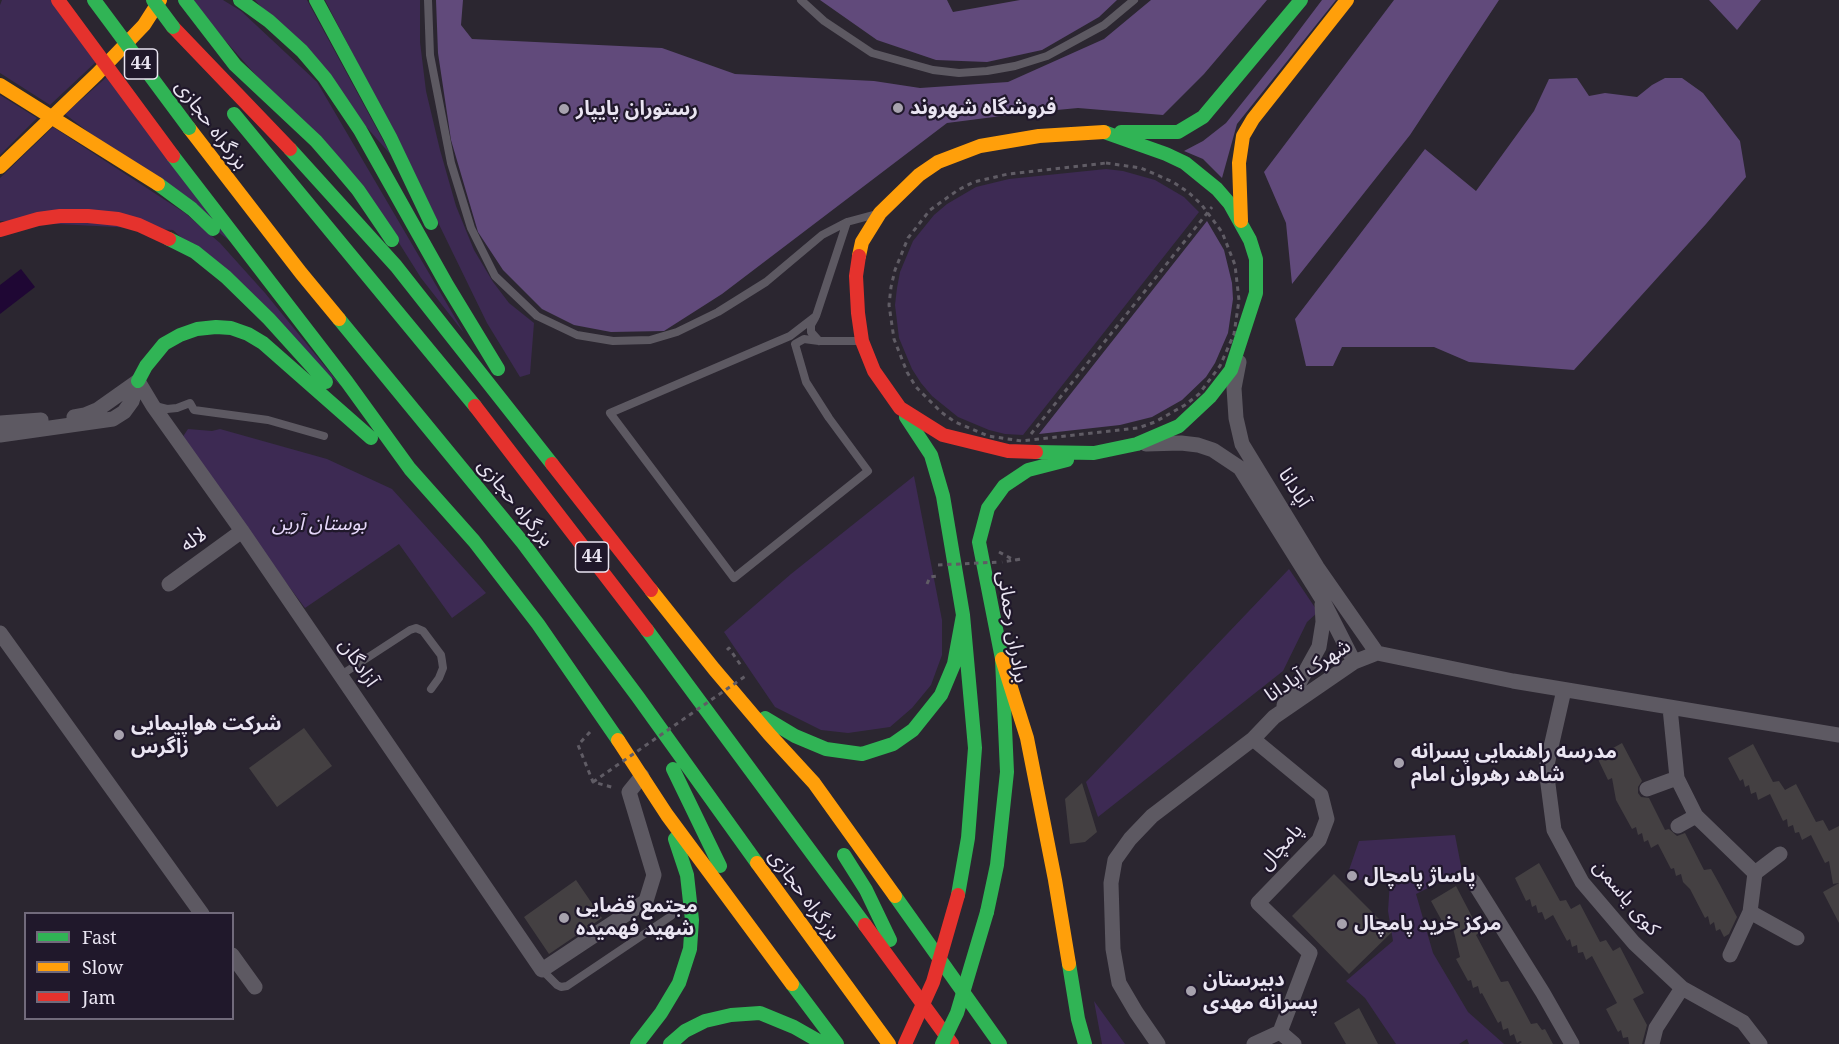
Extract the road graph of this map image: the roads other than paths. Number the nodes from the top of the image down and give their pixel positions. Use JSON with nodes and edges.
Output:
{"nodes":[{"id":1,"x":58,"y":0,"type":"edge"},
{"id":2,"x":94,"y":0,"type":"edge"},
{"id":3,"x":153,"y":0,"type":"edge"},
{"id":4,"x":160,"y":0,"type":"edge"},
{"id":5,"x":185,"y":0,"type":"edge"},
{"id":6,"x":240,"y":0,"type":"edge"},
{"id":7,"x":316,"y":0,"type":"edge"},
{"id":8,"x":428,"y":0,"type":"edge"},
{"id":9,"x":801,"y":0,"type":"edge"},
{"id":10,"x":1134,"y":0,"type":"edge"},
{"id":11,"x":1301,"y":0,"type":"edge"},
{"id":12,"x":1347,"y":0,"type":"edge"},
{"id":13,"x":0,"y":85,"type":"edge"},
{"id":14,"x":226,"y":104,"type":"dead end"},
{"id":15,"x":1104,"y":132,"type":"junction"},
{"id":16,"x":0,"y":167,"type":"edge"},
{"id":17,"x":880,"y":213,"type":"junction"},
{"id":18,"x":847,"y":222,"type":"junction"},
{"id":19,"x":1241,"y":222,"type":"junction"},
{"id":20,"x":0,"y":230,"type":"edge"},
{"id":21,"x":438,"y":238,"type":"dead end"},
{"id":22,"x":453,"y":268,"type":"dead end"},
{"id":23,"x":274,"y":288,"type":"junction"},
{"id":24,"x":437,"y":316,"type":"junction"},
{"id":25,"x":816,"y":316,"type":"junction"},
{"id":26,"x":1246,"y":327,"type":"junction"},
{"id":27,"x":862,"y":340,"type":"junction"},
{"id":28,"x":819,"y":341,"type":"junction"},
{"id":29,"x":138,"y":381,"type":"junction"},
{"id":30,"x":515,"y":396,"type":"dead end"},
{"id":31,"x":153,"y":406,"type":"junction"},
{"id":32,"x":900,"y":408,"type":"junction"},
{"id":33,"x":0,"y":423,"type":"edge"},
{"id":34,"x":0,"y":435,"type":"edge"},
{"id":35,"x":324,"y":436,"type":"dead end"},
{"id":36,"x":371,"y":438,"type":"junction"},
{"id":37,"x":1137,"y":444,"type":"junction"},
{"id":38,"x":1094,"y":453,"type":"junction"},
{"id":39,"x":410,"y":469,"type":"junction"},
{"id":40,"x":599,"y":524,"type":"junction"},
{"id":41,"x":242,"y":531,"type":"junction"},
{"id":42,"x":170,"y":584,"type":"dead end"},
{"id":43,"x":1322,"y":599,"type":"junction"},
{"id":44,"x":963,"y":615,"type":"junction"},
{"id":45,"x":0,"y":633,"type":"edge"},
{"id":46,"x":1377,"y":653,"type":"junction"},
{"id":47,"x":1002,"y":659,"type":"junction"},
{"id":48,"x":1354,"y":662,"type":"junction"},
{"id":49,"x":714,"y":669,"type":"junction"},
{"id":50,"x":341,"y":675,"type":"junction"},
{"id":51,"x":431,"y":688,"type":"dead end"},
{"id":52,"x":1564,"y":690,"type":"junction"},
{"id":53,"x":638,"y":698,"type":"junction"},
{"id":54,"x":1670,"y":708,"type":"junction"},
{"id":55,"x":1274,"y":717,"type":"junction"},
{"id":56,"x":769,"y":734,"type":"junction"},
{"id":57,"x":1839,"y":735,"type":"edge"},
{"id":58,"x":1253,"y":739,"type":"junction"},
{"id":59,"x":642,"y":776,"type":"junction"},
{"id":60,"x":1677,"y":778,"type":"junction"},
{"id":61,"x":1647,"y":789,"type":"dead end"},
{"id":62,"x":811,"y":802,"type":"dead end"},
{"id":63,"x":667,"y":815,"type":"junction"},
{"id":64,"x":1696,"y":816,"type":"junction"},
{"id":65,"x":1678,"y":826,"type":"dead end"},
{"id":66,"x":836,"y":841,"type":"dead end"},
{"id":67,"x":1780,"y":854,"type":"dead end"},
{"id":68,"x":1755,"y":873,"type":"junction"},
{"id":69,"x":1473,"y":881,"type":"dead end"},
{"id":70,"x":201,"y":912,"type":"edge"},
{"id":71,"x":1750,"y":912,"type":"junction"},
{"id":72,"x":671,"y":916,"type":"dead end"},
{"id":73,"x":751,"y":931,"type":"junction"},
{"id":74,"x":1797,"y":938,"type":"dead end"},
{"id":75,"x":1730,"y":955,"type":"dead end"},
{"id":76,"x":234,"y":958,"type":"edge"},
{"id":77,"x":542,"y":970,"type":"junction"},
{"id":78,"x":255,"y":987,"type":"dead end"},
{"id":79,"x":1682,"y":988,"type":"junction"},
{"id":80,"x":918,"y":998,"type":"junction"},
{"id":81,"x":1280,"y":1032,"type":"junction"},
{"id":82,"x":637,"y":1044,"type":"edge"},
{"id":83,"x":670,"y":1044,"type":"edge"},
{"id":84,"x":824,"y":1044,"type":"edge"},
{"id":85,"x":837,"y":1044,"type":"edge"},
{"id":86,"x":889,"y":1044,"type":"edge"},
{"id":87,"x":905,"y":1044,"type":"edge"},
{"id":88,"x":942,"y":1044,"type":"edge"},
{"id":89,"x":952,"y":1044,"type":"edge"},
{"id":90,"x":1000,"y":1044,"type":"edge"},
{"id":91,"x":1085,"y":1044,"type":"edge"},
{"id":92,"x":1158,"y":1044,"type":"edge"},
{"id":93,"x":1254,"y":1044,"type":"edge"},
{"id":94,"x":1294,"y":1044,"type":"edge"},
{"id":95,"x":1572,"y":1044,"type":"edge"},
{"id":96,"x":1652,"y":1044,"type":"edge"},
{"id":97,"x":1760,"y":1044,"type":"edge"}],
"edges":[{"from":1,"to":23,"type":"main road","bridge":true},
{"from":2,"to":53,"type":"main road","name":"بزرگراه حجازی","number":"44","bridge":true},
{"from":3,"to":24,"type":"main road","number":"44","bridge":true},
{"from":4,"to":16,"type":"main road"},
{"from":5,"to":24,"type":"main road"},
{"from":6,"to":22,"type":"main road"},
{"from":7,"to":21,"type":"main road"},
{"from":8,"to":18,"type":"lane"},
{"from":9,"to":10,"type":"lane"},
{"from":11,"to":15,"type":"main road"},
{"from":12,"to":19,"type":"main road"},
{"from":13,"to":23,"type":"main road","bridge":true},
{"from":14,"to":80,"type":"main road","name":"بزرگراه حجازی","number":"44"},
{"from":15,"to":17,"type":"main road"},
{"from":15,"to":19,"type":"main road"},
{"from":17,"to":18,"type":"lane"},
{"from":17,"to":27,"type":"main road"},
{"from":18,"to":25,"type":"lane"},
{"from":19,"to":26,"type":"main road"},
{"from":20,"to":36,"type":"main road"},
{"from":23,"to":39,"type":"main road"},
{"from":24,"to":40,"type":"main road"},
{"from":25,"to":28,"type":"lane"},
{"from":25,"to":28,"type":"lane"},
{"from":26,"to":37,"type":"main road"},
{"from":26,"to":46,"type":"street","name":"آپادانا"},
{"from":27,"to":28,"type":"lane"},
{"from":27,"to":32,"type":"main road"},
{"from":29,"to":31,"type":"street","name":"آزادگان"},
{"from":29,"to":33,"type":"street"},
{"from":29,"to":34,"type":"street"},
{"from":29,"to":36,"type":"main road"},
{"from":30,"to":40,"type":"main road"},
{"from":31,"to":35,"type":"lane"},
{"from":31,"to":41,"type":"street","name":"آزادگان"},
{"from":32,"to":38,"type":"main road"},
{"from":32,"to":44,"type":"main road"},
{"from":36,"to":39,"type":"main road"},
{"from":37,"to":38,"type":"main road"},
{"from":37,"to":43,"type":"street","name":"آپادانا"},
{"from":38,"to":47,"type":"main road","name":"برادران رحمانی"},
{"from":39,"to":59,"type":"main road"},
{"from":40,"to":49,"type":"main road"},
{"from":41,"to":42,"type":"street","name":"لاله"},
{"from":41,"to":50,"type":"street","name":"آزادگان"},
{"from":43,"to":48,"type":"street","name":"آپادانا"},
{"from":43,"to":55,"type":"street"},
{"from":44,"to":49,"type":"main road"},
{"from":44,"to":87,"type":"main road","bridge":true},
{"from":45,"to":70,"type":"street"},
{"from":46,"to":48,"type":"street","name":"شهرک آپادانا"},
{"from":46,"to":52,"type":"street","name":"شهرک آپادانا"},
{"from":47,"to":88,"type":"main road","name":"برادران رحمانی","bridge":true},
{"from":47,"to":91,"type":"main road"},
{"from":48,"to":55,"type":"street","name":"شهرک آپادانا"},
{"from":49,"to":56,"type":"main road"},
{"from":50,"to":51,"type":"lane"},
{"from":50,"to":77,"type":"street","name":"آزادگان"},
{"from":52,"to":54,"type":"street","name":"شهرک آپادانا"},
{"from":52,"to":79,"type":"street","name":"کوی یاسمن"},
{"from":53,"to":73,"type":"main road"},
{"from":53,"to":86,"type":"main road","name":"بزرگراه حجازی","number":"44"},
{"from":54,"to":57,"type":"street","name":"شهرک آپادانا"},
{"from":54,"to":60,"type":"street"},
{"from":55,"to":58,"type":"street","name":"شهرک آپادانا"},
{"from":56,"to":62,"type":"main road"},
{"from":56,"to":90,"type":"main road"},
{"from":58,"to":81,"type":"street","name":"پامچال"},
{"from":58,"to":92,"type":"street","name":"شهرک آپادانا"},
{"from":59,"to":63,"type":"main road"},
{"from":59,"to":77,"type":"street"},
{"from":60,"to":61,"type":"street"},
{"from":60,"to":64,"type":"street"},
{"from":63,"to":73,"type":"main road"},
{"from":63,"to":82,"type":"main road"},
{"from":64,"to":65,"type":"street"},
{"from":64,"to":68,"type":"street"},
{"from":66,"to":80,"type":"main road"},
{"from":67,"to":68,"type":"street"},
{"from":68,"to":71,"type":"street"},
{"from":69,"to":95,"type":"street"},
{"from":71,"to":74,"type":"street"},
{"from":71,"to":75,"type":"street"},
{"from":72,"to":77,"type":"lane"},
{"from":73,"to":85,"type":"main road"},
{"from":76,"to":78,"type":"street"},
{"from":79,"to":96,"type":"street"},
{"from":79,"to":97,"type":"street","name":"کوی یاسمن"},
{"from":80,"to":89,"type":"main road","name":"بزرگراه حجازی","number":"44"},
{"from":81,"to":93,"type":"street"},
{"from":81,"to":94,"type":"street"},
{"from":83,"to":84,"type":"main road"}]}
